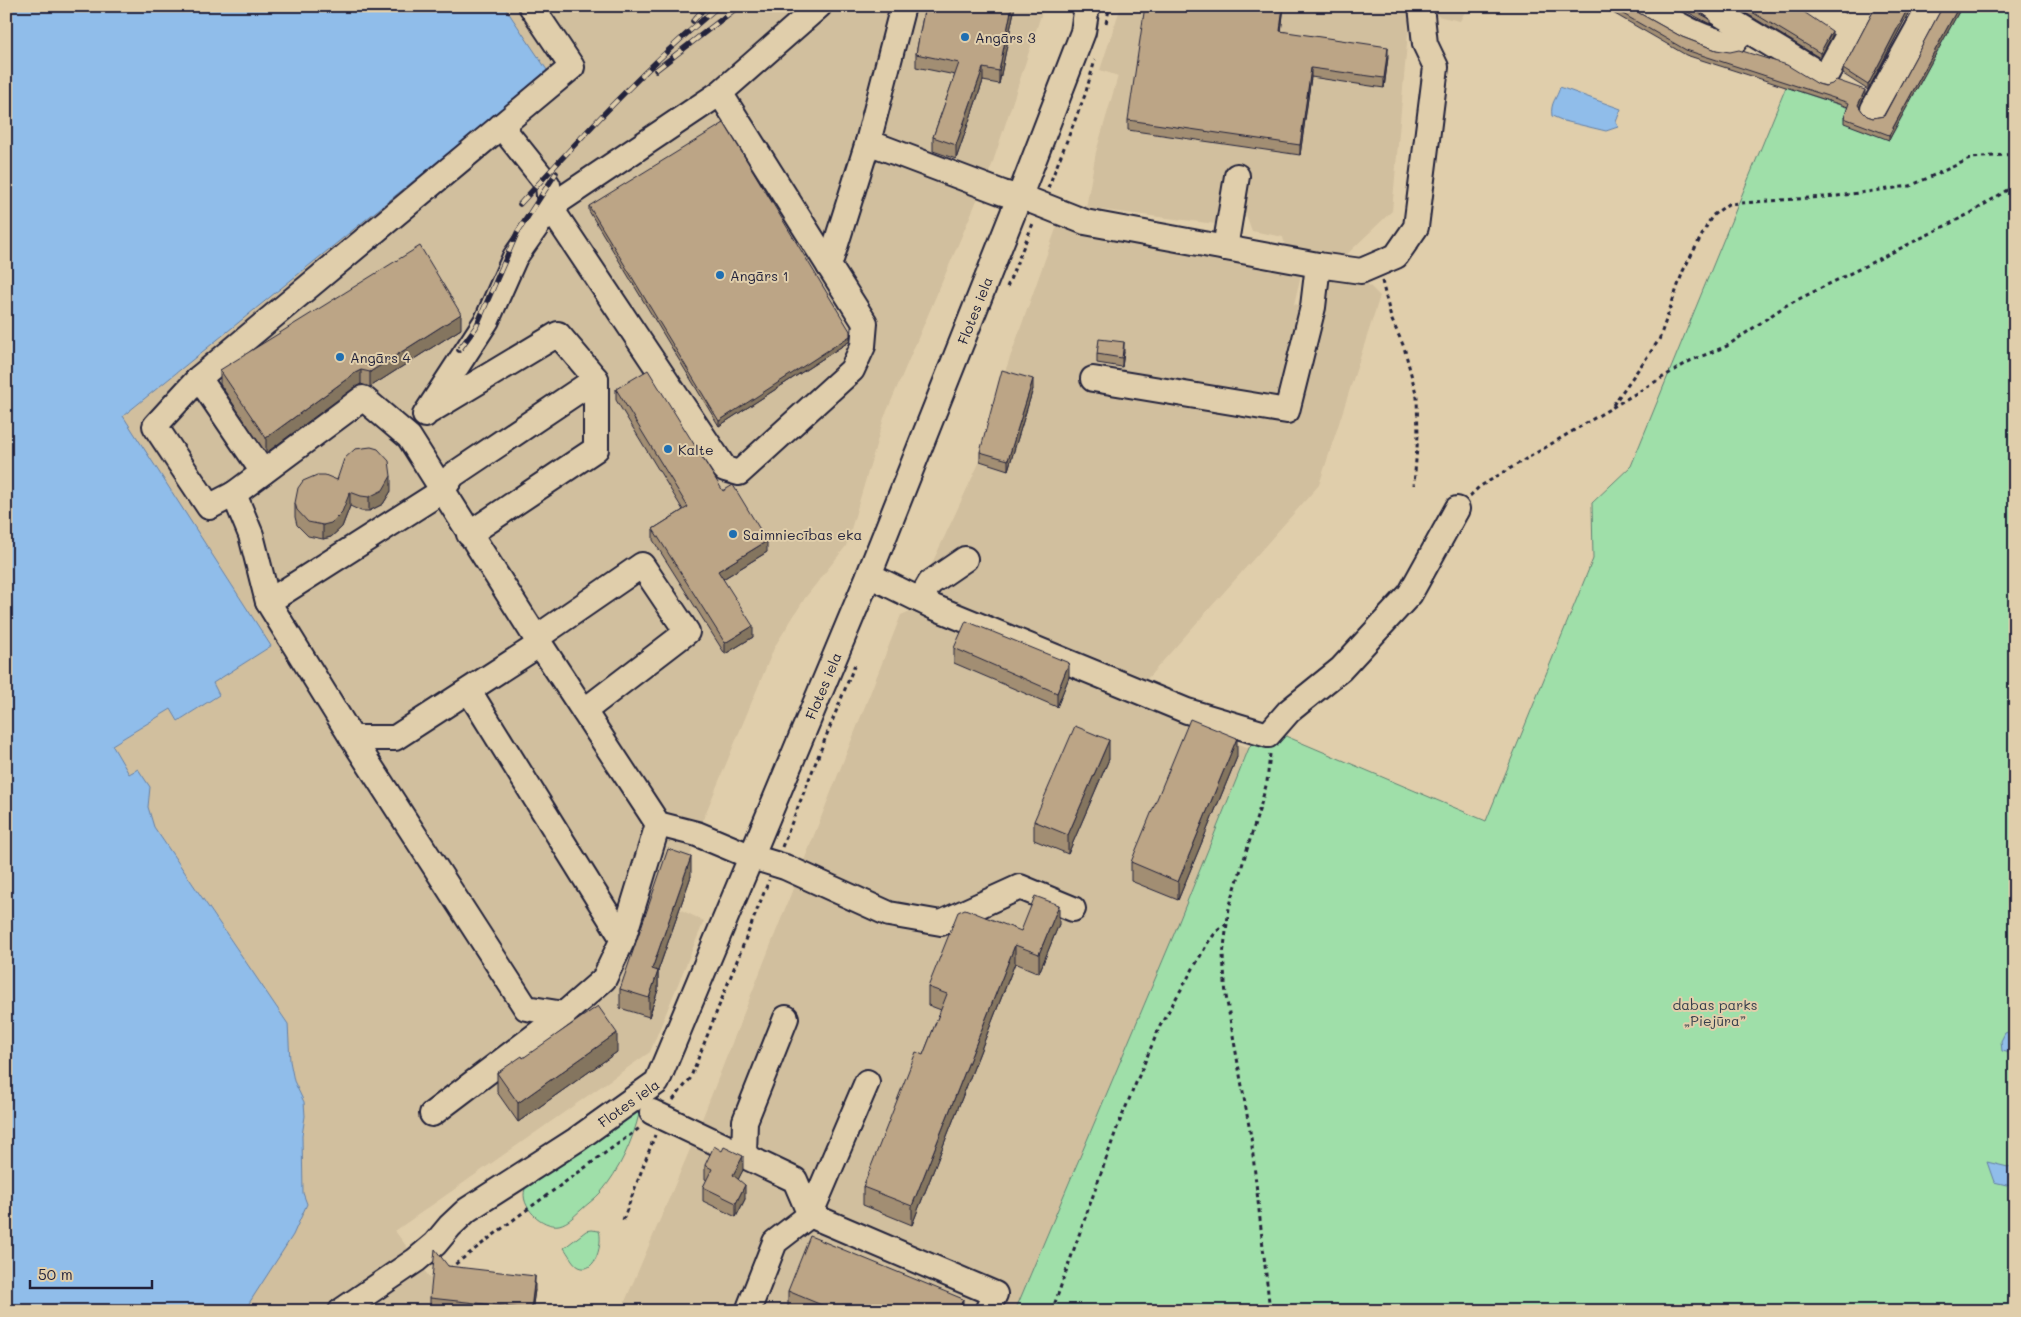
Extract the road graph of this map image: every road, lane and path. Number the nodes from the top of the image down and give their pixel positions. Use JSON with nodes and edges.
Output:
{"nodes":[{"id":1,"x":531,"y":6,"type":"edge"},
{"id":2,"x":819,"y":6,"type":"edge"},
{"id":3,"x":903,"y":6,"type":"edge"},
{"id":4,"x":1087,"y":6,"type":"edge"},
{"id":5,"x":1421,"y":6,"type":"edge"},
{"id":6,"x":1646,"y":6,"type":"edge"},
{"id":7,"x":1707,"y":6,"type":"edge"},
{"id":8,"x":1810,"y":6,"type":"edge"},
{"id":9,"x":1864,"y":6,"type":"edge"},
{"id":10,"x":1930,"y":6,"type":"edge"},
{"id":11,"x":1744,"y":29,"type":"junction"},
{"id":12,"x":1851,"y":31,"type":"junction"},
{"id":13,"x":720,"y":93,"type":"junction"},
{"id":14,"x":1874,"y":109,"type":"dead end"},
{"id":15,"x":501,"y":126,"type":"junction"},
{"id":16,"x":868,"y":142,"type":"junction"},
{"id":17,"x":2015,"y":154,"type":"edge"},
{"id":18,"x":1237,"y":176,"type":"dead end"},
{"id":19,"x":2015,"y":185,"type":"edge"},
{"id":20,"x":1019,"y":198,"type":"junction"},
{"id":21,"x":550,"y":207,"type":"junction"},
{"id":22,"x":1224,"y":248,"type":"junction"},
{"id":23,"x":1378,"y":263,"type":"junction"},
{"id":24,"x":1318,"y":265,"type":"junction"},
{"id":25,"x":829,"y":266,"type":"junction"},
{"id":26,"x":199,"y":378,"type":"junction"},
{"id":27,"x":596,"y":379,"type":"junction"},
{"id":28,"x":1094,"y":379,"type":"dead end"},
{"id":29,"x":1611,"y":408,"type":"junction"},
{"id":30,"x":425,"y":415,"type":"junction"},
{"id":31,"x":408,"y":437,"type":"junction"},
{"id":32,"x":263,"y":472,"type":"junction"},
{"id":33,"x":1414,"y":485,"type":"dead end"},
{"id":34,"x":442,"y":490,"type":"junction"},
{"id":35,"x":234,"y":494,"type":"junction"},
{"id":36,"x":1457,"y":509,"type":"joint"},
{"id":37,"x":469,"y":534,"type":"junction"},
{"id":38,"x":965,"y":559,"type":"dead end"},
{"id":39,"x":869,"y":575,"type":"junction"},
{"id":40,"x":920,"y":600,"type":"junction"},
{"id":41,"x":268,"y":602,"type":"junction"},
{"id":42,"x":538,"y":641,"type":"junction"},
{"id":43,"x":469,"y":691,"type":"junction"},
{"id":44,"x":584,"y":712,"type":"junction"},
{"id":45,"x":1268,"y":735,"type":"junction"},
{"id":46,"x":352,"y":738,"type":"junction"},
{"id":47,"x":658,"y":824,"type":"junction"},
{"id":48,"x":752,"y":856,"type":"junction"},
{"id":49,"x":1073,"y":910,"type":"dead end"},
{"id":50,"x":1226,"y":923,"type":"junction"},
{"id":51,"x":623,"y":939,"type":"junction"},
{"id":52,"x":564,"y":1014,"type":"junction"},
{"id":53,"x":786,"y":1018,"type":"dead end"},
{"id":54,"x":867,"y":1082,"type":"dead end"},
{"id":55,"x":432,"y":1114,"type":"dead end"},
{"id":56,"x":649,"y":1118,"type":"joint"},
{"id":57,"x":744,"y":1155,"type":"junction"},
{"id":58,"x":810,"y":1215,"type":"junction"},
{"id":59,"x":449,"y":1269,"type":"edge"},
{"id":60,"x":341,"y":1311,"type":"edge"},
{"id":61,"x":748,"y":1311,"type":"edge"},
{"id":62,"x":987,"y":1311,"type":"edge"},
{"id":63,"x":1052,"y":1311,"type":"edge"},
{"id":64,"x":1270,"y":1311,"type":"edge"}],
"edges":[{"from":1,"to":15,"type":"street"},
{"from":2,"to":13,"type":"street"},
{"from":3,"to":16,"type":"street"},
{"from":4,"to":20,"type":"street","name":"Flotes iela"},
{"from":5,"to":23,"type":"street"},
{"from":6,"to":11,"type":"street"},
{"from":7,"to":11,"type":"street"},
{"from":8,"to":12,"type":"street"},
{"from":9,"to":12,"type":"street"},
{"from":10,"to":14,"type":"street"},
{"from":11,"to":12,"type":"street"},
{"from":13,"to":21,"type":"street"},
{"from":13,"to":25,"type":"street"},
{"from":15,"to":21,"type":"street"},
{"from":15,"to":26,"type":"street"},
{"from":16,"to":20,"type":"street"},
{"from":16,"to":25,"type":"street"},
{"from":17,"to":29,"type":"path"},
{"from":18,"to":22,"type":"street"},
{"from":19,"to":29,"type":"path"},
{"from":20,"to":22,"type":"street"},
{"from":20,"to":39,"type":"street","name":"Flotes iela"},
{"from":21,"to":25,"type":"street"},
{"from":21,"to":30,"type":"street"},
{"from":22,"to":24,"type":"street"},
{"from":23,"to":24,"type":"street"},
{"from":23,"to":33,"type":"path"},
{"from":24,"to":28,"type":"street"},
{"from":26,"to":32,"type":"street"},
{"from":26,"to":35,"type":"street"},
{"from":27,"to":30,"type":"street"},
{"from":27,"to":34,"type":"street"},
{"from":27,"to":37,"type":"street"},
{"from":29,"to":36,"type":"path"},
{"from":30,"to":31,"type":"street"},
{"from":31,"to":32,"type":"street"},
{"from":31,"to":34,"type":"street"},
{"from":32,"to":35,"type":"street"},
{"from":34,"to":37,"type":"street"},
{"from":34,"to":41,"type":"street"},
{"from":35,"to":41,"type":"street"},
{"from":36,"to":45,"type":"street"},
{"from":37,"to":42,"type":"street"},
{"from":38,"to":40,"type":"street"},
{"from":39,"to":40,"type":"street"},
{"from":39,"to":48,"type":"street","name":"Flotes iela"},
{"from":40,"to":45,"type":"street"},
{"from":41,"to":46,"type":"street"},
{"from":42,"to":43,"type":"street"},
{"from":42,"to":44,"type":"street"},
{"from":42,"to":44,"type":"street"},
{"from":43,"to":46,"type":"street"},
{"from":43,"to":51,"type":"street"},
{"from":44,"to":47,"type":"street"},
{"from":45,"to":50,"type":"path"},
{"from":46,"to":52,"type":"street"},
{"from":47,"to":48,"type":"street"},
{"from":47,"to":51,"type":"street"},
{"from":48,"to":49,"type":"street"},
{"from":48,"to":60,"type":"street","name":"Flotes iela"},
{"from":50,"to":63,"type":"path"},
{"from":50,"to":64,"type":"path"},
{"from":51,"to":52,"type":"street"},
{"from":52,"to":55,"type":"street"},
{"from":53,"to":57,"type":"street"},
{"from":54,"to":58,"type":"street"},
{"from":56,"to":57,"type":"street"},
{"from":56,"to":59,"type":"path"},
{"from":57,"to":58,"type":"street"},
{"from":58,"to":61,"type":"street"},
{"from":58,"to":62,"type":"street"}]}
